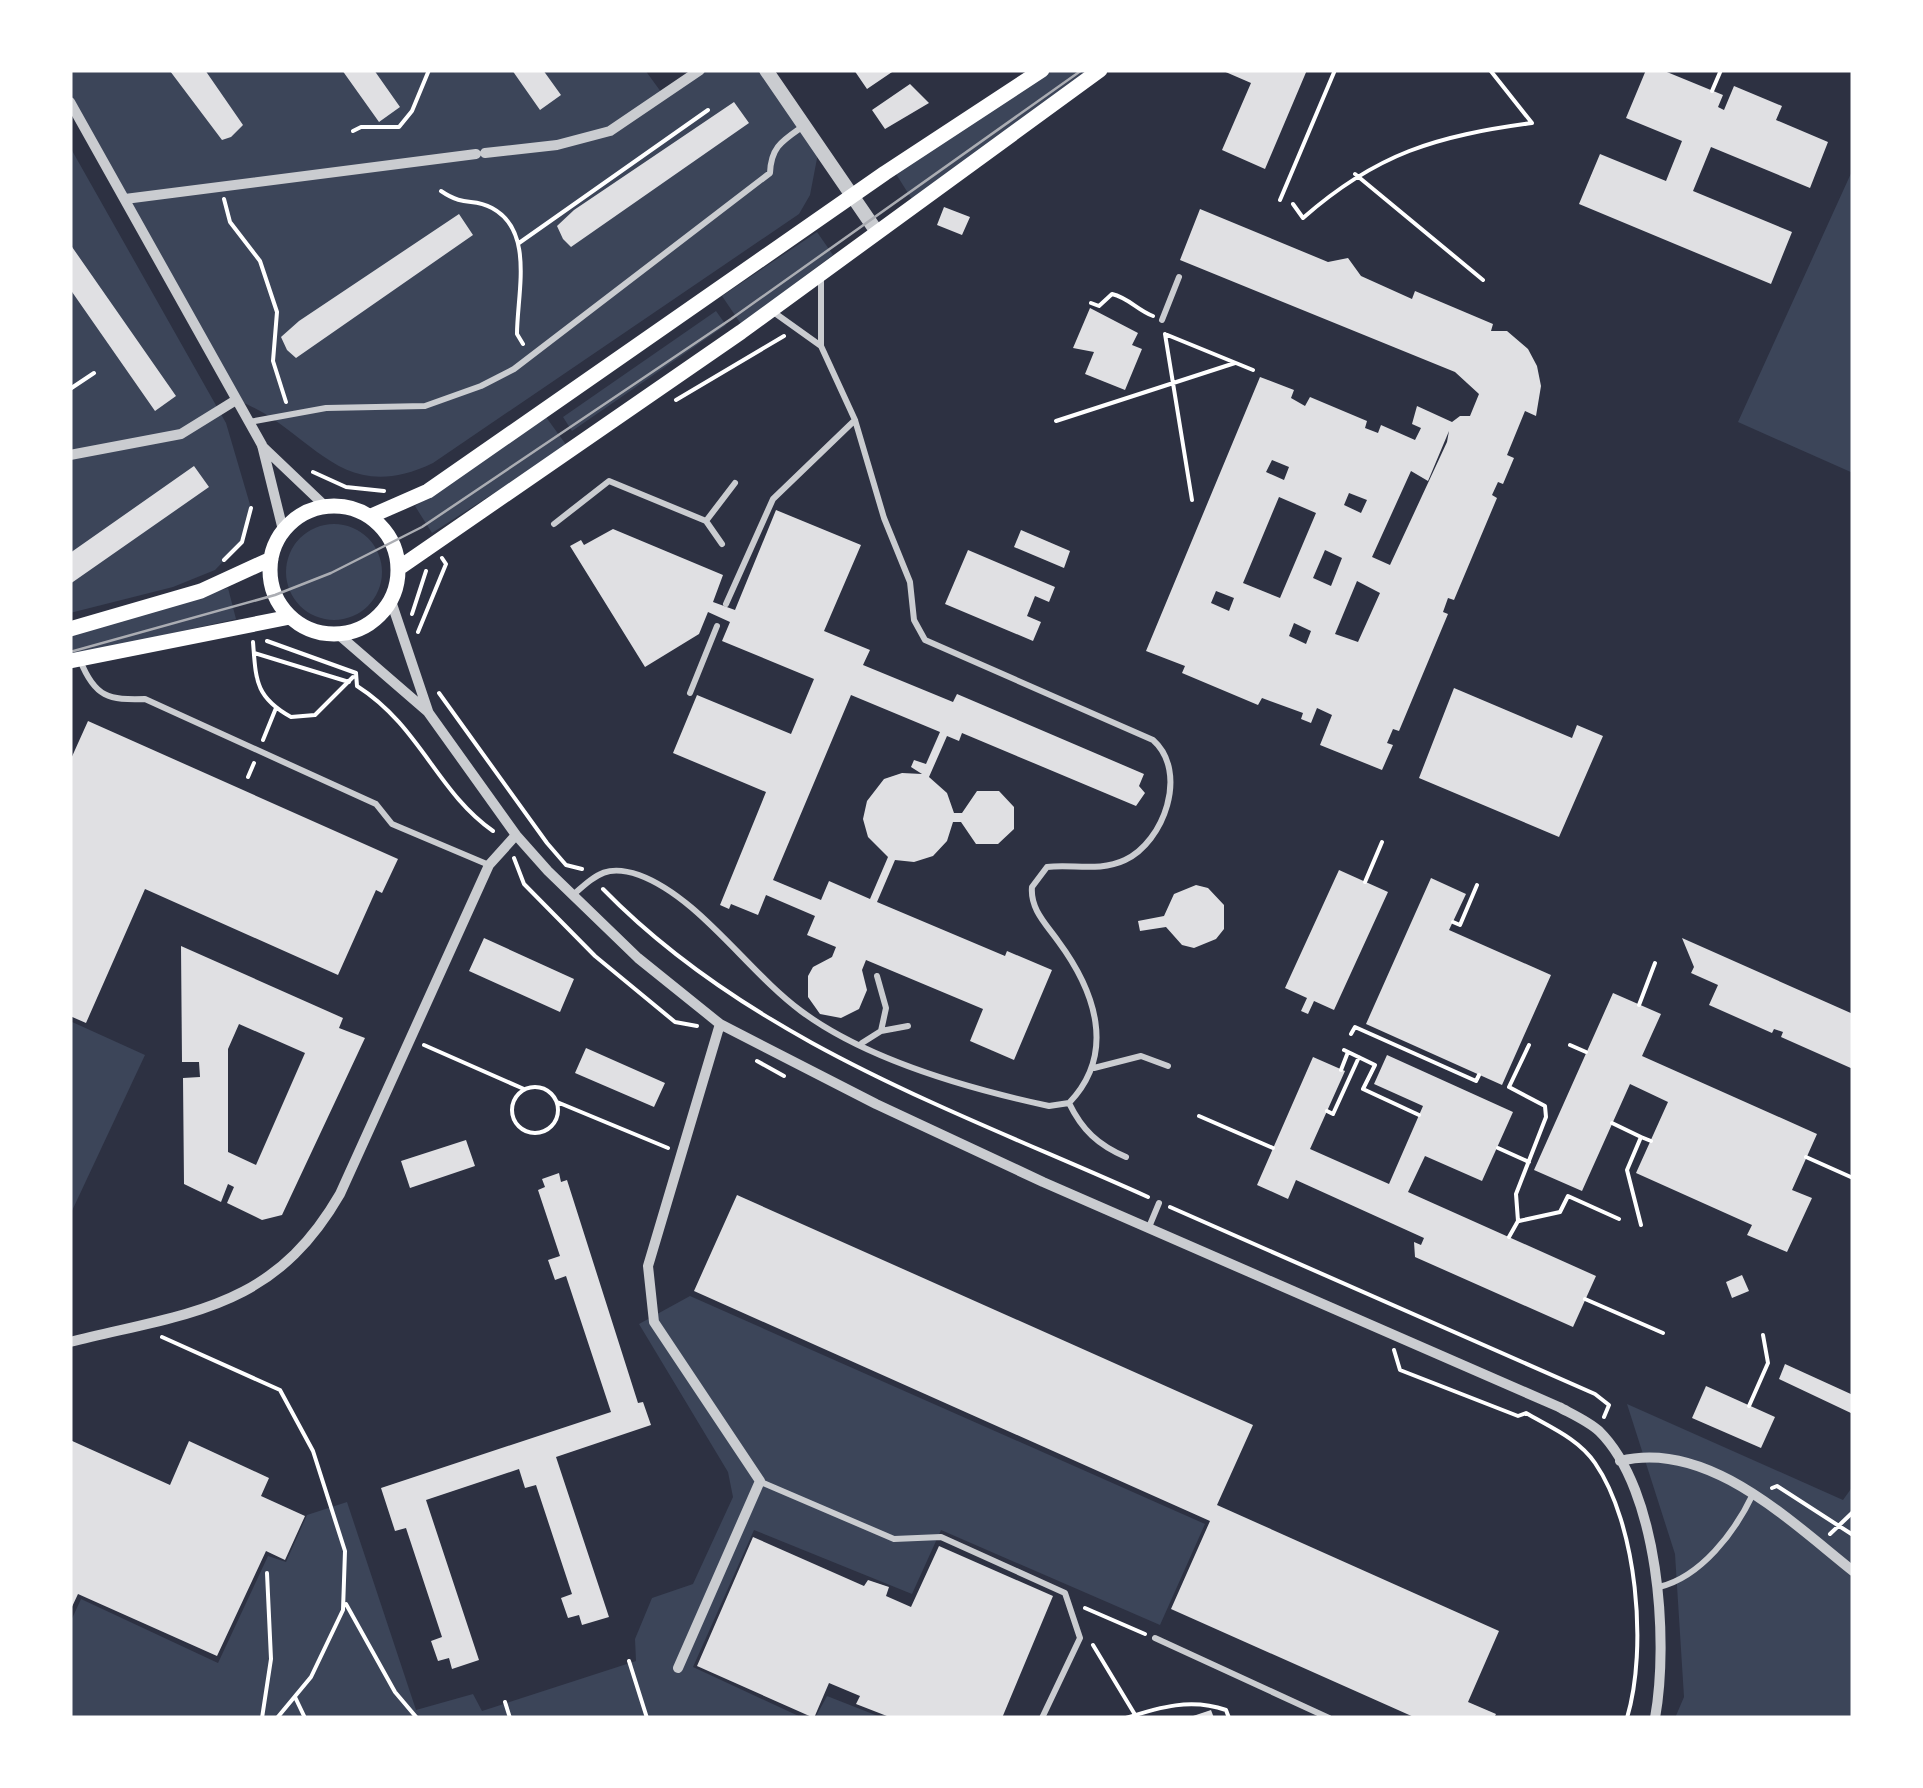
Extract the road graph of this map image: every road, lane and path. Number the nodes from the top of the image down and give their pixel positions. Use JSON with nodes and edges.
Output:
{"nodes":[{"id":1,"x":428,"y":70,"type":"edge"},
{"id":2,"x":700,"y":70,"type":"edge"},
{"id":3,"x":766,"y":70,"type":"edge"},
{"id":4,"x":1042,"y":70,"type":"edge"},
{"id":5,"x":1100,"y":70,"type":"edge"},
{"id":6,"x":1334,"y":70,"type":"edge"},
{"id":7,"x":1490,"y":70,"type":"edge"},
{"id":8,"x":1721,"y":70,"type":"edge"},
{"id":9,"x":1712,"y":91,"type":"dead end"},
{"id":10,"x":70,"y":102,"type":"edge"},
{"id":11,"x":708,"y":110,"type":"dead end"},
{"id":12,"x":803,"y":126,"type":"junction"},
{"id":13,"x":353,"y":131,"type":"dead end"},
{"id":14,"x":1356,"y":174,"type":"junction"},
{"id":15,"x":223,"y":184,"type":"junction"},
{"id":16,"x":441,"y":191,"type":"dead end"},
{"id":17,"x":852,"y":197,"type":"junction"},
{"id":18,"x":125,"y":199,"type":"junction"},
{"id":19,"x":1280,"y":200,"type":"dead end"},
{"id":20,"x":1293,"y":204,"type":"dead end"},
{"id":21,"x":877,"y":232,"type":"junction"},
{"id":22,"x":519,"y":243,"type":"junction"},
{"id":23,"x":821,"y":273,"type":"junction"},
{"id":24,"x":1179,"y":277,"type":"dead end"},
{"id":25,"x":1483,"y":280,"type":"dead end"},
{"id":26,"x":1091,"y":303,"type":"dead end"},
{"id":27,"x":770,"y":310,"type":"junction"},
{"id":28,"x":1162,"y":320,"type":"junction"},
{"id":29,"x":1164,"y":334,"type":"junction"},
{"id":30,"x":820,"y":346,"type":"junction"},
{"id":31,"x":530,"y":357,"type":"junction"},
{"id":32,"x":1235,"y":363,"type":"junction"},
{"id":33,"x":1253,"y":370,"type":"dead end"},
{"id":34,"x":94,"y":373,"type":"dead end"},
{"id":35,"x":1172,"y":383,"type":"junction"},
{"id":36,"x":70,"y":388,"type":"edge"},
{"id":37,"x":236,"y":400,"type":"junction"},
{"id":38,"x":290,"y":411,"type":"junction"},
{"id":39,"x":855,"y":420,"type":"junction"},
{"id":40,"x":1056,"y":421,"type":"dead end"},
{"id":41,"x":249,"y":422,"type":"junction"},
{"id":42,"x":262,"y":445,"type":"junction"},
{"id":43,"x":70,"y":455,"type":"edge"},
{"id":44,"x":323,"y":466,"type":"dead end"},
{"id":45,"x":736,"y":483,"type":"dead end"},
{"id":46,"x":390,"y":492,"type":"dead end"},
{"id":47,"x":1192,"y":500,"type":"dead end"},
{"id":48,"x":325,"y":506,"type":"junction"},
{"id":49,"x":251,"y":508,"type":"dead end"},
{"id":50,"x":371,"y":516,"type":"junction"},
{"id":51,"x":706,"y":520,"type":"junction"},
{"id":52,"x":554,"y":524,"type":"dead end"},
{"id":53,"x":284,"y":530,"type":"junction"},
{"id":54,"x":722,"y":544,"type":"dead end"},
{"id":55,"x":231,"y":554,"type":"dead end"},
{"id":56,"x":441,"y":556,"type":"joint"},
{"id":57,"x":271,"y":559,"type":"junction"},
{"id":58,"x":399,"y":568,"type":"junction"},
{"id":59,"x":391,"y":601,"type":"junction"},
{"id":60,"x":726,"y":604,"type":"dead end"},
{"id":61,"x":290,"y":617,"type":"junction"},
{"id":62,"x":717,"y":626,"type":"dead end"},
{"id":63,"x":70,"y":629,"type":"edge"},
{"id":64,"x":339,"y":635,"type":"junction"},
{"id":65,"x":254,"y":653,"type":"junction"},
{"id":66,"x":75,"y":660,"type":"edge"},
{"id":67,"x":350,"y":682,"type":"junction"},
{"id":68,"x":690,"y":693,"type":"dead end"},
{"id":69,"x":428,"y":712,"type":"junction"},
{"id":70,"x":516,"y":835,"type":"junction"},
{"id":71,"x":1382,"y":842,"type":"dead end"},
{"id":72,"x":489,"y":865,"type":"junction"},
{"id":73,"x":1365,"y":882,"type":"dead end"},
{"id":74,"x":1476,"y":885,"type":"dead end"},
{"id":75,"x":573,"y":896,"type":"junction"},
{"id":76,"x":1453,"y":922,"type":"dead end"},
{"id":77,"x":1655,"y":964,"type":"dead end"},
{"id":78,"x":876,"y":976,"type":"dead end"},
{"id":79,"x":1638,"y":1004,"type":"dead end"},
{"id":80,"x":720,"y":1024,"type":"junction"},
{"id":81,"x":908,"y":1026,"type":"dead end"},
{"id":82,"x":881,"y":1031,"type":"junction"},
{"id":83,"x":1385,"y":1032,"type":"dead end"},
{"id":84,"x":1351,"y":1034,"type":"dead end"},
{"id":85,"x":410,"y":1039,"type":"junction"},
{"id":86,"x":1382,"y":1039,"type":"junction"},
{"id":87,"x":861,"y":1043,"type":"junction"},
{"id":88,"x":1529,"y":1044,"type":"dead end"},
{"id":89,"x":1570,"y":1045,"type":"dead end"},
{"id":90,"x":1586,"y":1052,"type":"dead end"},
{"id":91,"x":1359,"y":1057,"type":"junction"},
{"id":92,"x":1374,"y":1064,"type":"junction"},
{"id":93,"x":1168,"y":1066,"type":"dead end"},
{"id":94,"x":1093,"y":1068,"type":"junction"},
{"id":95,"x":1382,"y":1068,"type":"dead end"},
{"id":96,"x":1340,"y":1070,"type":"dead end"},
{"id":97,"x":1479,"y":1075,"type":"dead end"},
{"id":98,"x":524,"y":1089,"type":"junction"},
{"id":99,"x":557,"y":1102,"type":"junction"},
{"id":100,"x":1069,"y":1102,"type":"junction"},
{"id":101,"x":1327,"y":1111,"type":"dead end"},
{"id":102,"x":1419,"y":1115,"type":"dead end"},
{"id":103,"x":1199,"y":1116,"type":"dead end"},
{"id":104,"x":1612,"y":1123,"type":"dead end"},
{"id":105,"x":1641,"y":1137,"type":"junction"},
{"id":106,"x":1651,"y":1141,"type":"dead end"},
{"id":107,"x":1273,"y":1148,"type":"dead end"},
{"id":108,"x":1498,"y":1148,"type":"dead end"},
{"id":109,"x":679,"y":1153,"type":"junction"},
{"id":110,"x":1126,"y":1157,"type":"dead end"},
{"id":111,"x":1806,"y":1157,"type":"dead end"},
{"id":112,"x":1530,"y":1159,"type":"junction"},
{"id":113,"x":1538,"y":1160,"type":"dead end"},
{"id":114,"x":1853,"y":1178,"type":"edge"},
{"id":115,"x":1160,"y":1203,"type":"dead end"},
{"id":116,"x":1619,"y":1219,"type":"dead end"},
{"id":117,"x":1518,"y":1221,"type":"junction"},
{"id":118,"x":1642,"y":1225,"type":"dead end"},
{"id":119,"x":1148,"y":1228,"type":"junction"},
{"id":120,"x":1509,"y":1237,"type":"dead end"},
{"id":121,"x":1585,"y":1299,"type":"dead end"},
{"id":122,"x":133,"y":1326,"type":"junction"},
{"id":123,"x":1662,"y":1333,"type":"dead end"},
{"id":124,"x":1763,"y":1335,"type":"dead end"},
{"id":125,"x":70,"y":1342,"type":"edge"},
{"id":126,"x":1750,"y":1406,"type":"dead end"},
{"id":127,"x":1620,"y":1461,"type":"junction"},
{"id":128,"x":760,"y":1481,"type":"junction"},
{"id":129,"x":1754,"y":1494,"type":"junction"},
{"id":130,"x":1853,"y":1512,"type":"edge"},
{"id":131,"x":1840,"y":1524,"type":"junction"},
{"id":132,"x":1853,"y":1535,"type":"edge"},
{"id":133,"x":1819,"y":1544,"type":"junction"},
{"id":134,"x":1853,"y":1571,"type":"edge"},
{"id":135,"x":267,"y":1573,"type":"dead end"},
{"id":136,"x":1659,"y":1587,"type":"junction"},
{"id":137,"x":1065,"y":1593,"type":"junction"},
{"id":138,"x":344,"y":1600,"type":"junction"},
{"id":139,"x":1082,"y":1607,"type":"junction"},
{"id":140,"x":1084,"y":1620,"type":"dead end"},
{"id":141,"x":1087,"y":1634,"type":"dead end"},
{"id":142,"x":1155,"y":1638,"type":"joint"},
{"id":143,"x":628,"y":1661,"type":"dead end"},
{"id":144,"x":678,"y":1668,"type":"dead end"},
{"id":145,"x":295,"y":1697,"type":"junction"},
{"id":146,"x":505,"y":1702,"type":"dead end"},
{"id":147,"x":1136,"y":1716,"type":"edge"},
{"id":148,"x":262,"y":1718,"type":"edge"},
{"id":149,"x":277,"y":1718,"type":"edge"},
{"id":150,"x":305,"y":1718,"type":"edge"},
{"id":151,"x":417,"y":1718,"type":"edge"},
{"id":152,"x":510,"y":1718,"type":"edge"},
{"id":153,"x":647,"y":1718,"type":"edge"},
{"id":154,"x":1042,"y":1718,"type":"edge"},
{"id":155,"x":1126,"y":1718,"type":"edge"},
{"id":156,"x":1230,"y":1718,"type":"edge"},
{"id":157,"x":1329,"y":1718,"type":"edge"},
{"id":158,"x":1655,"y":1718,"type":"edge"}],
"edges":[{"from":1,"to":13,"type":"path"},
{"from":2,"to":15,"type":"street"},
{"from":3,"to":12,"type":"street"},
{"from":4,"to":17,"type":"main road"},
{"from":5,"to":21,"type":"main road"},
{"from":6,"to":19,"type":"path"},
{"from":7,"to":14,"type":"path"},
{"from":8,"to":9,"type":"path"},
{"from":10,"to":18,"type":"street"},
{"from":11,"to":22,"type":"path"},
{"from":12,"to":17,"type":"street"},
{"from":12,"to":31,"type":"lane"},
{"from":14,"to":20,"type":"path"},
{"from":14,"to":25,"type":"path"},
{"from":15,"to":18,"type":"street"},
{"from":15,"to":38,"type":"path"},
{"from":16,"to":22,"type":"path"},
{"from":17,"to":21,"type":"street"},
{"from":17,"to":50,"type":"main road"},
{"from":18,"to":37,"type":"street"},
{"from":21,"to":23,"type":"main road"},
{"from":22,"to":31,"type":"path"},
{"from":23,"to":27,"type":"main road"},
{"from":23,"to":30,"type":"lane"},
{"from":24,"to":28,"type":"lane"},
{"from":26,"to":28,"type":"path"},
{"from":27,"to":30,"type":"lane"},
{"from":27,"to":58,"type":"main road"},
{"from":28,"to":29,"type":"path"},
{"from":29,"to":32,"type":"path"},
{"from":29,"to":35,"type":"path"},
{"from":30,"to":39,"type":"lane"},
{"from":31,"to":38,"type":"lane"},
{"from":32,"to":33,"type":"path"},
{"from":32,"to":35,"type":"path"},
{"from":34,"to":36,"type":"path"},
{"from":35,"to":40,"type":"path"},
{"from":35,"to":47,"type":"path"},
{"from":37,"to":41,"type":"street"},
{"from":37,"to":43,"type":"street"},
{"from":38,"to":41,"type":"lane"},
{"from":39,"to":60,"type":"lane"},
{"from":39,"to":94,"type":"lane"},
{"from":41,"to":42,"type":"street"},
{"from":42,"to":48,"type":"street"},
{"from":42,"to":53,"type":"street"},
{"from":44,"to":46,"type":"path"},
{"from":45,"to":51,"type":"lane"},
{"from":48,"to":50,"type":"main road"},
{"from":48,"to":53,"type":"main road"},
{"from":49,"to":55,"type":"path"},
{"from":50,"to":58,"type":"main road"},
{"from":51,"to":52,"type":"lane"},
{"from":51,"to":54,"type":"lane"},
{"from":53,"to":57,"type":"main road"},
{"from":56,"to":56,"type":"path"},
{"from":57,"to":61,"type":"main road"},
{"from":57,"to":63,"type":"main road"},
{"from":58,"to":59,"type":"main road"},
{"from":59,"to":64,"type":"main road"},
{"from":59,"to":69,"type":"street"},
{"from":61,"to":64,"type":"main road"},
{"from":61,"to":66,"type":"main road"},
{"from":62,"to":68,"type":"lane"},
{"from":64,"to":69,"type":"street"},
{"from":65,"to":67,"type":"path"},
{"from":65,"to":67,"type":"path"},
{"from":65,"to":67,"type":"path"},
{"from":66,"to":72,"type":"lane"},
{"from":69,"to":70,"type":"street"},
{"from":70,"to":72,"type":"street"},
{"from":70,"to":75,"type":"street"},
{"from":71,"to":73,"type":"path"},
{"from":72,"to":85,"type":"street"},
{"from":74,"to":76,"type":"path"},
{"from":75,"to":80,"type":"street"},
{"from":75,"to":87,"type":"lane"},
{"from":77,"to":79,"type":"path"},
{"from":78,"to":82,"type":"lane"},
{"from":80,"to":109,"type":"street"},
{"from":80,"to":119,"type":"street"},
{"from":81,"to":82,"type":"lane"},
{"from":82,"to":87,"type":"lane"},
{"from":83,"to":86,"type":"path"},
{"from":84,"to":86,"type":"path"},
{"from":85,"to":98,"type":"path"},
{"from":85,"to":122,"type":"street"},
{"from":86,"to":97,"type":"path"},
{"from":87,"to":100,"type":"lane"},
{"from":88,"to":112,"type":"path"},
{"from":89,"to":90,"type":"path"},
{"from":91,"to":92,"type":"path"},
{"from":91,"to":96,"type":"path"},
{"from":91,"to":101,"type":"path"},
{"from":92,"to":95,"type":"path"},
{"from":92,"to":102,"type":"path"},
{"from":93,"to":94,"type":"lane"},
{"from":94,"to":100,"type":"lane"},
{"from":98,"to":99,"type":"path"},
{"from":98,"to":99,"type":"path"},
{"from":99,"to":109,"type":"path"},
{"from":100,"to":110,"type":"lane"},
{"from":103,"to":107,"type":"path"},
{"from":104,"to":105,"type":"path"},
{"from":105,"to":106,"type":"path"},
{"from":105,"to":118,"type":"path"},
{"from":108,"to":112,"type":"path"},
{"from":109,"to":128,"type":"street"},
{"from":111,"to":114,"type":"path"},
{"from":112,"to":113,"type":"path"},
{"from":112,"to":117,"type":"path"},
{"from":115,"to":119,"type":"lane"},
{"from":116,"to":117,"type":"path"},
{"from":117,"to":120,"type":"path"},
{"from":119,"to":127,"type":"street"},
{"from":121,"to":123,"type":"path"},
{"from":122,"to":125,"type":"street"},
{"from":122,"to":138,"type":"path"},
{"from":124,"to":126,"type":"path"},
{"from":127,"to":129,"type":"street"},
{"from":127,"to":136,"type":"street"},
{"from":128,"to":137,"type":"lane"},
{"from":128,"to":144,"type":"street"},
{"from":129,"to":131,"type":"path"},
{"from":129,"to":133,"type":"street"},
{"from":129,"to":136,"type":"lane"},
{"from":130,"to":131,"type":"path"},
{"from":131,"to":132,"type":"path"},
{"from":131,"to":133,"type":"path"},
{"from":133,"to":134,"type":"street"},
{"from":135,"to":148,"type":"path"},
{"from":136,"to":158,"type":"street"},
{"from":137,"to":139,"type":"path"},
{"from":137,"to":154,"type":"lane"},
{"from":138,"to":145,"type":"path"},
{"from":138,"to":151,"type":"path"},
{"from":139,"to":140,"type":"path"},
{"from":139,"to":142,"type":"path"},
{"from":141,"to":147,"type":"path"},
{"from":142,"to":157,"type":"lane"},
{"from":143,"to":153,"type":"path"},
{"from":145,"to":149,"type":"path"},
{"from":145,"to":150,"type":"path"},
{"from":146,"to":152,"type":"path"},
{"from":147,"to":155,"type":"path"},
{"from":147,"to":156,"type":"path"}]}
